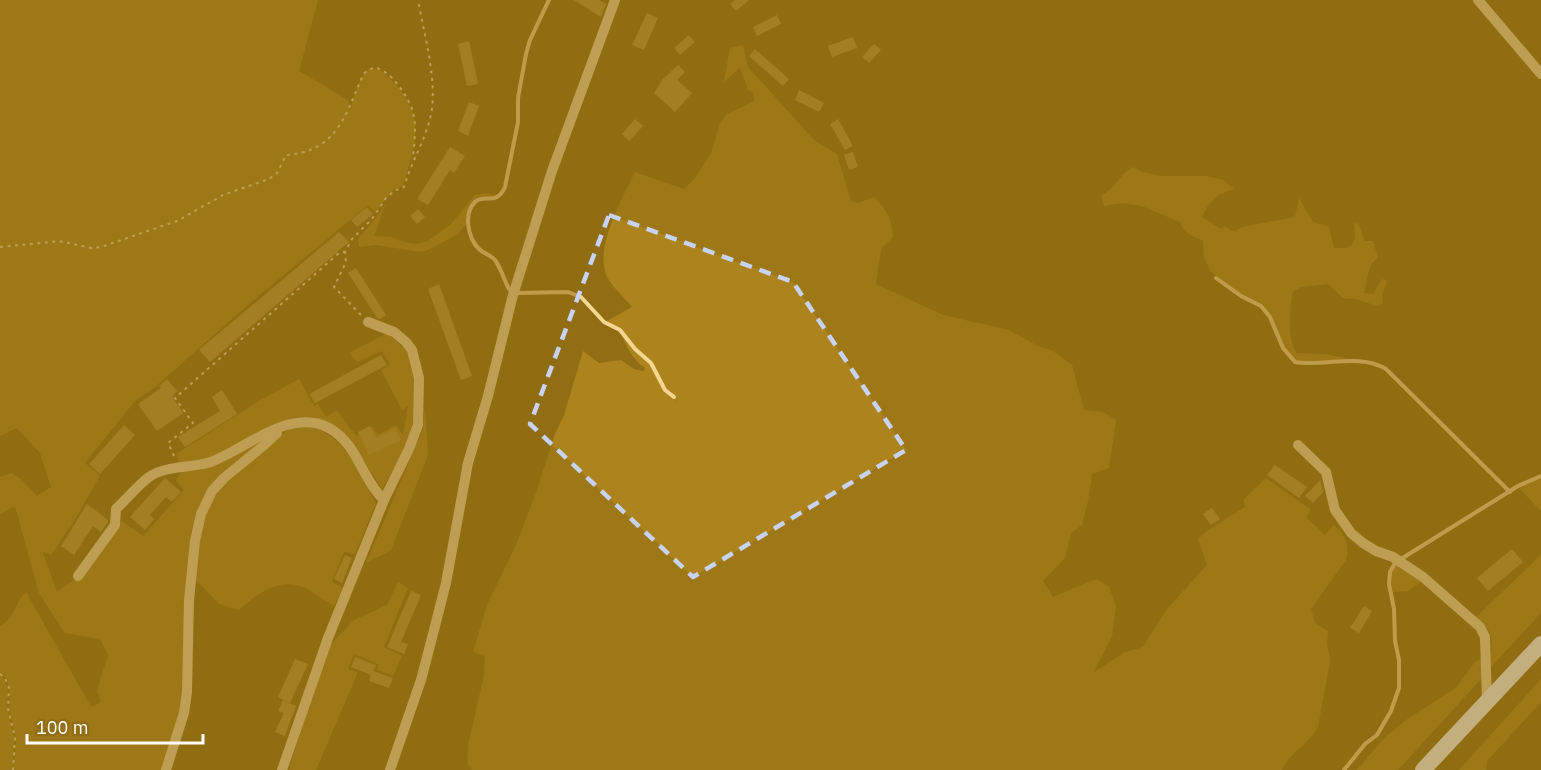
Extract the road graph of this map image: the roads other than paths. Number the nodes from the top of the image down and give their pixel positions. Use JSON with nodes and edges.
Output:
{"nodes":[{"id":1,"x":615,"y":0,"type":"edge"},
{"id":2,"x":1478,"y":0,"type":"edge"},
{"id":3,"x":1541,"y":74,"type":"edge"},
{"id":4,"x":368,"y":322,"type":"road end"},
{"id":5,"x":283,"y":426,"type":"junction"},
{"id":6,"x":1298,"y":445,"type":"dead end"},
{"id":7,"x":384,"y":500,"type":"junction"},
{"id":8,"x":78,"y":576,"type":"dead end"},
{"id":9,"x":1541,"y":644,"type":"edge"},
{"id":10,"x":1487,"y":701,"type":"junction"},
{"id":11,"x":166,"y":770,"type":"edge"},
{"id":12,"x":282,"y":770,"type":"edge"},
{"id":13,"x":390,"y":770,"type":"edge"},
{"id":14,"x":1423,"y":770,"type":"edge"}],
"edges":[{"from":1,"to":13,"type":"street"},
{"from":2,"to":3,"type":"street"},
{"from":4,"to":7,"type":"street"},
{"from":5,"to":7,"type":"street"},
{"from":5,"to":8,"type":"street"},
{"from":5,"to":11,"type":"street"},
{"from":6,"to":10,"type":"street"},
{"from":7,"to":12,"type":"street"},
{"from":9,"to":10,"type":"highway"},
{"from":10,"to":14,"type":"highway"}]}
